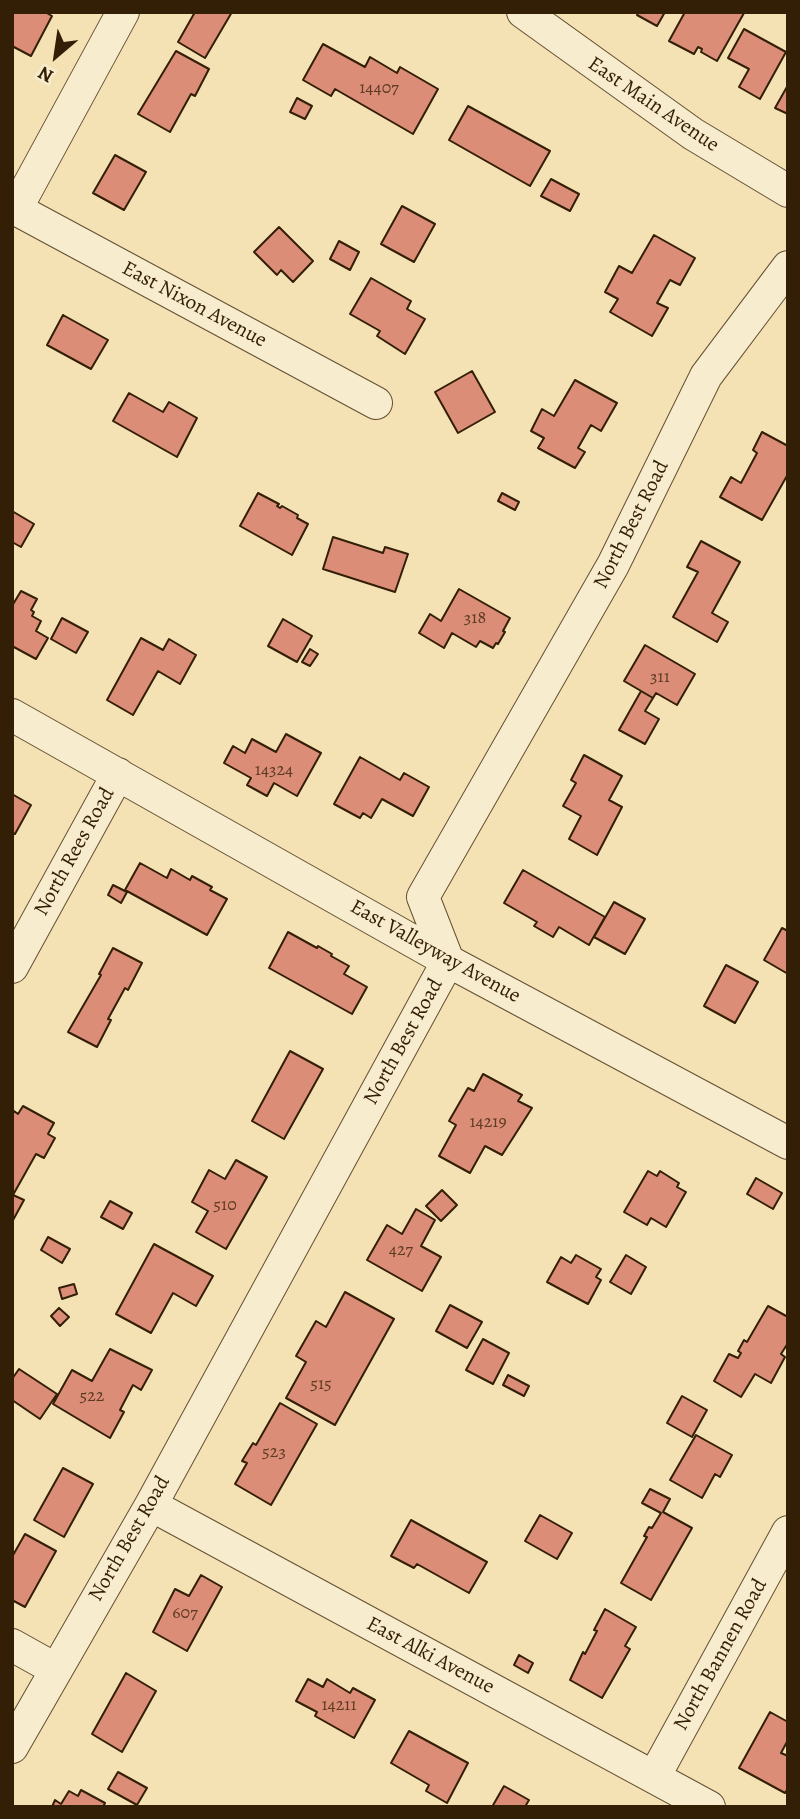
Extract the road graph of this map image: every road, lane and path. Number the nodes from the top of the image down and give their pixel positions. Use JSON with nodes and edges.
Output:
{"nodes":[{"id":1,"x":123,"y":12,"type":"edge"},
{"id":2,"x":523,"y":12,"type":"edge"},
{"id":3,"x":788,"y":191,"type":"edge"},
{"id":4,"x":14,"y":208,"type":"edge"},
{"id":5,"x":788,"y":267,"type":"edge"},
{"id":6,"x":376,"y":403,"type":"dead end"},
{"id":7,"x":12,"y":715,"type":"edge"},
{"id":8,"x":118,"y":774,"type":"junction"},
{"id":9,"x":448,"y":961,"type":"junction"},
{"id":10,"x":12,"y":967,"type":"edge"},
{"id":11,"x":788,"y":1143,"type":"edge"},
{"id":12,"x":151,"y":1505,"type":"junction"},
{"id":13,"x":788,"y":1532,"type":"edge"},
{"id":14,"x":12,"y":1645,"type":"edge"},
{"id":15,"x":55,"y":1669,"type":"junction"},
{"id":16,"x":12,"y":1747,"type":"edge"},
{"id":17,"x":654,"y":1777,"type":"junction"},
{"id":18,"x":709,"y":1807,"type":"edge"}],
"edges":[{"from":1,"to":4,"type":"street"},
{"from":2,"to":3,"type":"street","name":"East Main Avenue"},
{"from":4,"to":6,"type":"street","name":"East Nixon Avenue"},
{"from":5,"to":9,"type":"street","name":"North Best Road"},
{"from":7,"to":8,"type":"street","name":"East Valleyway Avenue"},
{"from":8,"to":9,"type":"street","name":"East Valleyway Avenue"},
{"from":8,"to":10,"type":"street","name":"North Rees Road"},
{"from":9,"to":11,"type":"street","name":"East Valleyway Avenue"},
{"from":9,"to":12,"type":"street","name":"North Best Road"},
{"from":12,"to":15,"type":"street","name":"North Best Road"},
{"from":12,"to":17,"type":"street","name":"East Alki Avenue"},
{"from":13,"to":17,"type":"street","name":"North Bannen Road"},
{"from":14,"to":15,"type":"street"},
{"from":15,"to":16,"type":"street","name":"North Best Road"},
{"from":17,"to":18,"type":"street","name":"East Alki Avenue"}]}
